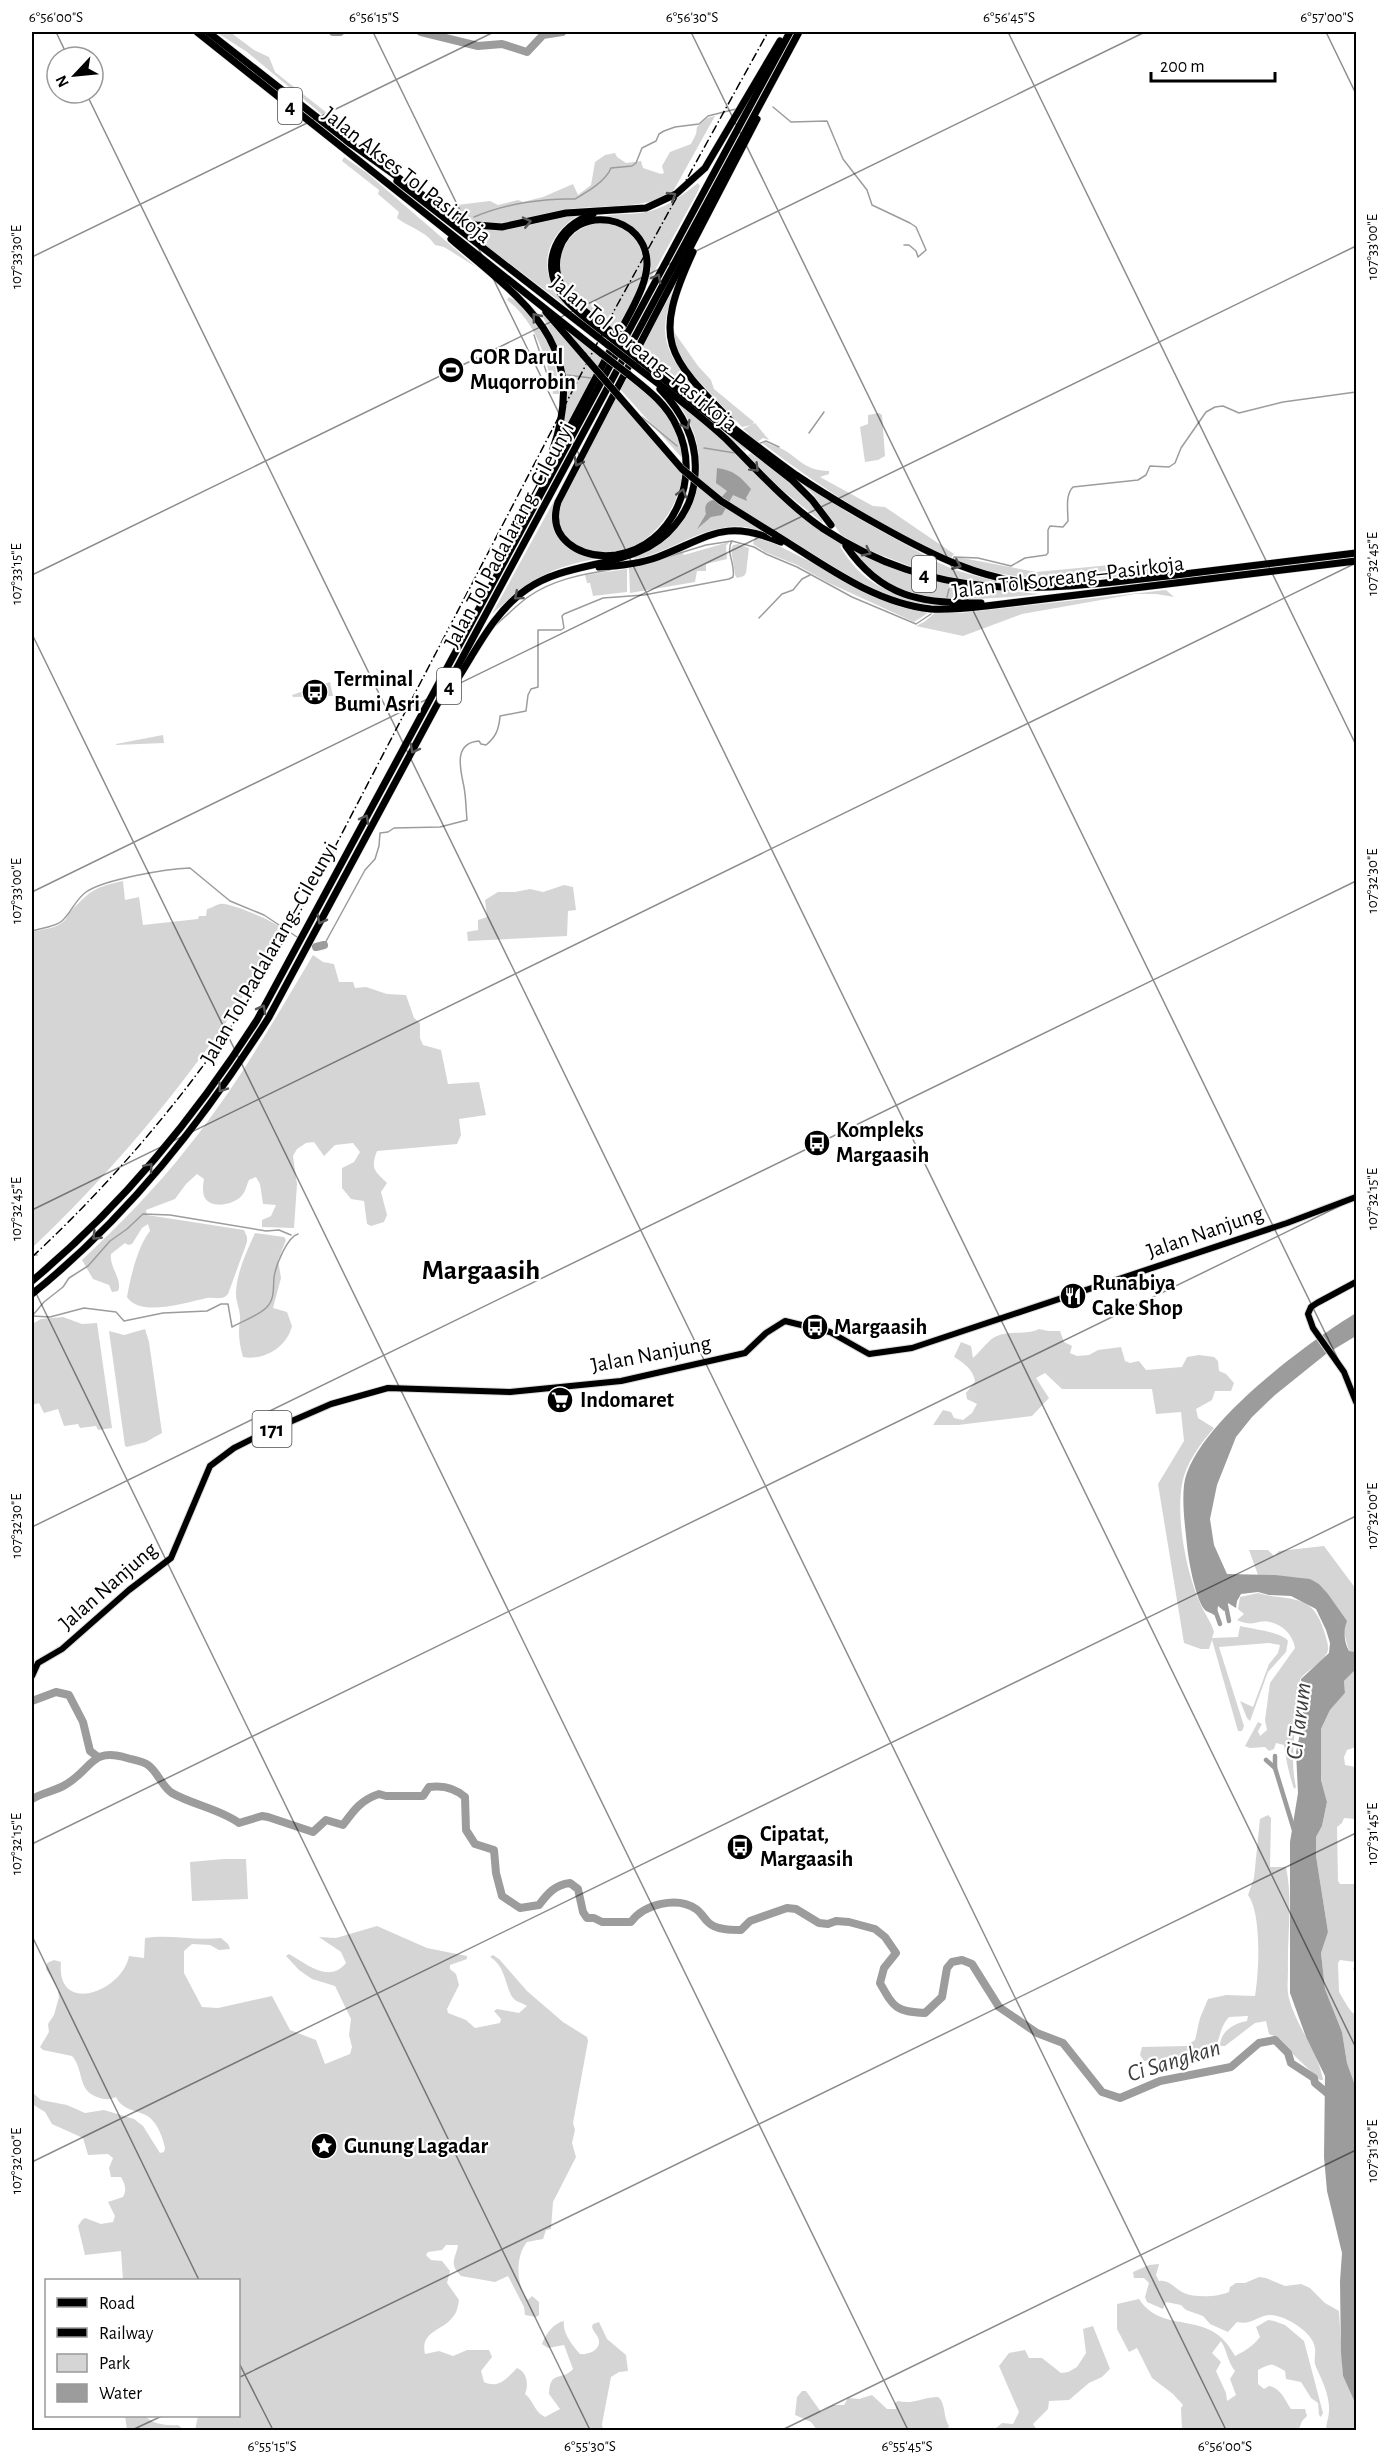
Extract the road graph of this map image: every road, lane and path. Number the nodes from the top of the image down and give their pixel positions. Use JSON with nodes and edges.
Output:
{"nodes":[{"id":1,"x":196,"y":32,"type":"edge"},
{"id":2,"x":208,"y":32,"type":"edge"},
{"id":3,"x":788,"y":32,"type":"edge"},
{"id":4,"x":799,"y":32,"type":"edge"},
{"id":5,"x":783,"y":63,"type":"junction"},
{"id":6,"x":347,"y":141,"type":"junction"},
{"id":7,"x":383,"y":180,"type":"junction"},
{"id":8,"x":723,"y":187,"type":"junction"},
{"id":9,"x":616,"y":211,"type":"junction"},
{"id":10,"x":513,"y":277,"type":"junction"},
{"id":11,"x":608,"y":332,"type":"junction"},
{"id":12,"x":637,"y":361,"type":"junction"},
{"id":13,"x":743,"y":437,"type":"junction"},
{"id":14,"x":794,"y":478,"type":"junction"},
{"id":15,"x":535,"y":490,"type":"junction"},
{"id":16,"x":831,"y":525,"type":"dead end"},
{"id":17,"x":775,"y":537,"type":"junction"},
{"id":18,"x":846,"y":546,"type":"dead end"},
{"id":19,"x":1356,"y":553,"type":"edge"},
{"id":20,"x":1356,"y":561,"type":"edge"},
{"id":21,"x":570,"y":570,"type":"junction"},
{"id":22,"x":1084,"y":585,"type":"junction"},
{"id":23,"x":1037,"y":599,"type":"junction"},
{"id":24,"x":461,"y":639,"type":"junction"},
{"id":25,"x":432,"y":717,"type":"junction"},
{"id":26,"x":1356,"y":1197,"type":"edge"},
{"id":27,"x":32,"y":1281,"type":"edge"},
{"id":28,"x":1356,"y":1282,"type":"edge"},
{"id":29,"x":32,"y":1294,"type":"edge"},
{"id":30,"x":1356,"y":1402,"type":"edge"},
{"id":31,"x":32,"y":1676,"type":"edge"}],
"edges":[{"from":1,"to":7,"type":"highway","name":"Jalan Akses Tol Pasirkoja","number":"4"},
{"from":2,"to":6,"type":"highway","name":"Jalan Akses Tol Pasirkoja","number":"4"},
{"from":9,"to":3,"type":"highway","one_way":true},
{"from":24,"to":3,"type":"highway","name":"Jalan Tol Padalarang–Cileunyi","number":"4","one_way":true},
{"from":4,"to":5,"type":"highway","name":"Jalan Tol Padalarang–Cileunyi","number":"4"},
{"from":5,"to":8,"type":"highway"},
{"from":5,"to":25,"type":"highway","name":"Jalan Tol Padalarang–Cileunyi","number":"4"},
{"from":6,"to":9,"type":"highway","one_way":true},
{"from":6,"to":10,"type":"highway","name":"Jalan Akses Tol Pasirkoja","number":"4"},
{"from":7,"to":10,"type":"highway","name":"Jalan Akses Tol Pasirkoja","number":"4"},
{"from":15,"to":7,"type":"highway","one_way":true},
{"from":8,"to":10,"type":"highway","one_way":true,"bridge":true},
{"from":8,"to":13,"type":"highway"},
{"from":9,"to":11,"type":"highway"},
{"from":10,"to":12,"type":"highway","name":"Jalan Tol Soreang–Pasirkoja","number":"4","bridge":true},
{"from":10,"to":17,"type":"highway","name":"Jalan Tol Soreang–Pasirkoja","number":"4","bridge":true},
{"from":11,"to":12,"type":"highway","bridge":true},
{"from":11,"to":15,"type":"highway"},
{"from":12,"to":13,"type":"highway"},
{"from":12,"to":21,"type":"highway","one_way":true},
{"from":12,"to":22,"type":"highway","name":"Jalan Tol Soreang–Pasirkoja","number":"4","one_way":true},
{"from":13,"to":14,"type":"highway"},
{"from":13,"to":14,"type":"highway"},
{"from":14,"to":16,"type":"highway"},
{"from":14,"to":22,"type":"highway","one_way":true},
{"from":15,"to":24,"type":"highway"},
{"from":17,"to":21,"type":"highway"},
{"from":17,"to":23,"type":"highway","name":"Jalan Tol Soreang–Pasirkoja","number":"4"},
{"from":18,"to":23,"type":"highway"},
{"from":19,"to":22,"type":"highway","name":"Jalan Tol Soreang–Pasirkoja","number":"4"},
{"from":20,"to":23,"type":"highway","name":"Jalan Tol Soreang–Pasirkoja","number":"4"},
{"from":21,"to":25,"type":"highway","one_way":true},
{"from":27,"to":24,"type":"highway","name":"Jalan Tol Padalarang–Cileunyi","number":"4","one_way":true},
{"from":25,"to":29,"type":"highway","name":"Jalan Tol Padalarang–Cileunyi","number":"4","one_way":true},
{"from":26,"to":31,"type":"main road","name":"Jalan Nanjung","number":"171"},
{"from":28,"to":30,"type":"main road"}]}
